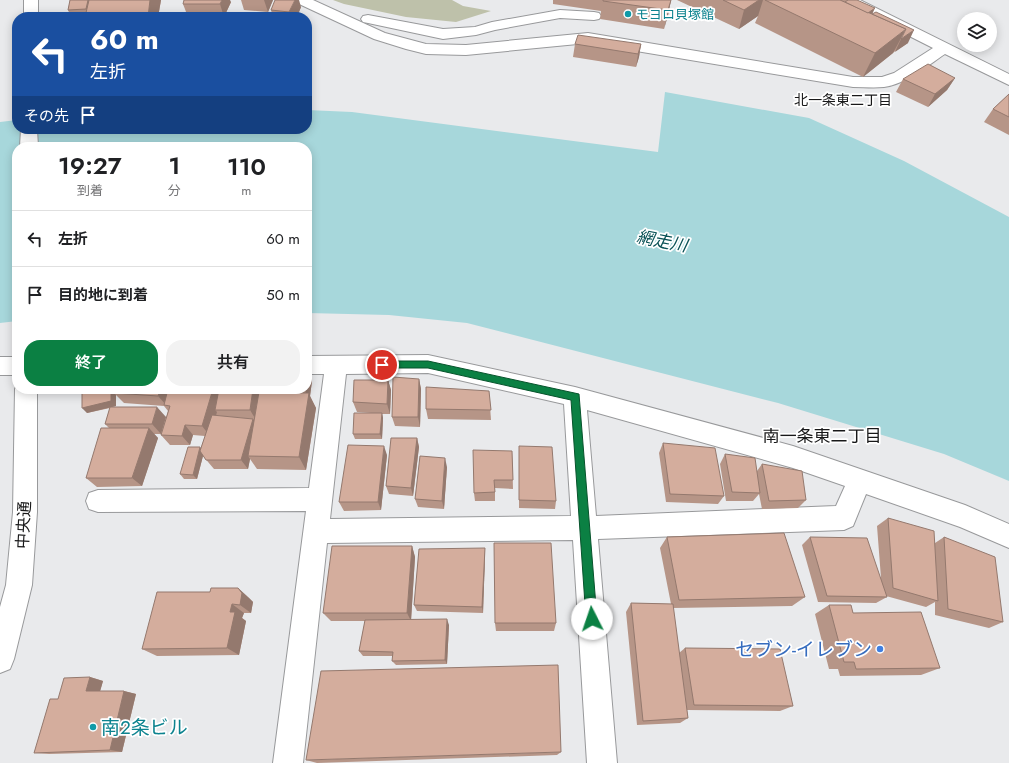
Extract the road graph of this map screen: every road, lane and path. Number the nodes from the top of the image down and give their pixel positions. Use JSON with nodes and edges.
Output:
{"nodes":[{"id":1,"x":31,"y":0,"type":"edge"},
{"id":2,"x":849,"y":0,"type":"edge"},
{"id":3,"x":303,"y":1,"type":"edge"},
{"id":4,"x":31,"y":12,"type":"edge"},
{"id":5,"x":594,"y":16,"type":"dead end"},
{"id":6,"x":943,"y":48,"type":"junction"},
{"id":7,"x":1009,"y":80,"type":"edge"},
{"id":8,"x":312,"y":365,"type":"edge"},
{"id":9,"x":336,"y":365,"type":"junction"},
{"id":10,"x":0,"y":366,"type":"edge"},
{"id":11,"x":12,"y":366,"type":"edge"},
{"id":12,"x":26,"y":394,"type":"edge"},
{"id":13,"x":575,"y":397,"type":"junction"},
{"id":14,"x":859,"y":480,"type":"junction"},
{"id":15,"x":319,"y":499,"type":"junction"},
{"id":16,"x":98,"y":501,"type":"dead end"},
{"id":17,"x":585,"y":528,"type":"junction"},
{"id":18,"x":316,"y":531,"type":"junction"},
{"id":19,"x":1009,"y":536,"type":"edge"},
{"id":20,"x":0,"y":659,"type":"edge"},
{"id":21,"x":288,"y":763,"type":"edge"},
{"id":22,"x":602,"y":763,"type":"edge"}],
"edges":[{"from":1,"to":4,"type":"main road"},
{"from":2,"to":6,"type":"main road"},
{"from":3,"to":5,"type":"main road"},
{"from":3,"to":6,"type":"main road"},
{"from":6,"to":7,"type":"main road"},
{"from":8,"to":9,"type":"main road"},
{"from":9,"to":13,"type":"main road"},
{"from":9,"to":15,"type":"main road"},
{"from":10,"to":11,"type":"main road"},
{"from":12,"to":20,"type":"main road","name":"中央通"},
{"from":13,"to":14,"type":"main road"},
{"from":13,"to":17,"type":"main road"},
{"from":14,"to":17,"type":"main road"},
{"from":14,"to":19,"type":"main road"},
{"from":15,"to":16,"type":"main road"},
{"from":15,"to":18,"type":"main road"},
{"from":17,"to":18,"type":"main road"},
{"from":17,"to":22,"type":"main road"},
{"from":18,"to":21,"type":"main road"}]}
